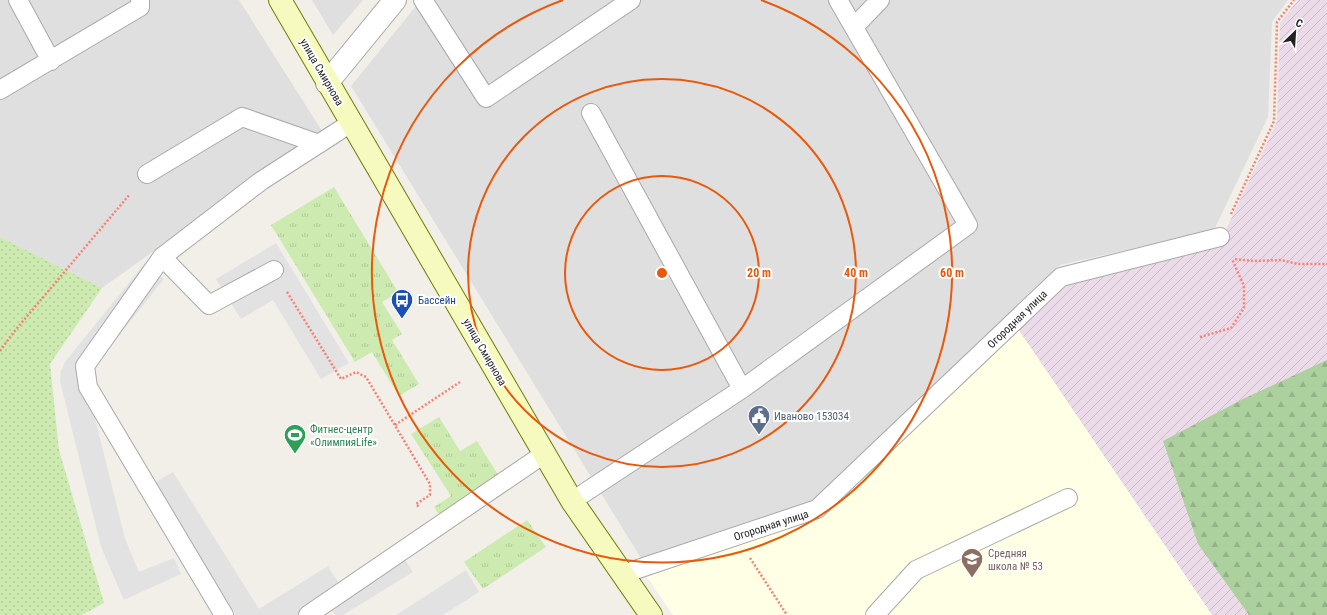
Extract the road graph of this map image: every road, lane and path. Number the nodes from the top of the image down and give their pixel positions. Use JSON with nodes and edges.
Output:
{"nodes":[{"id":1,"x":18,"y":0,"type":"edge"},
{"id":2,"x":140,"y":0,"type":"edge"},
{"id":3,"x":280,"y":0,"type":"edge"},
{"id":4,"x":395,"y":0,"type":"edge"},
{"id":5,"x":423,"y":0,"type":"edge"},
{"id":6,"x":630,"y":0,"type":"edge"},
{"id":7,"x":838,"y":0,"type":"edge"},
{"id":8,"x":880,"y":0,"type":"edge"},
{"id":9,"x":1294,"y":0,"type":"edge"},
{"id":10,"x":854,"y":27,"type":"junction"},
{"id":11,"x":51,"y":61,"type":"junction"},
{"id":12,"x":327,"y":83,"type":"junction"},
{"id":13,"x":0,"y":90,"type":"edge"},
{"id":14,"x":591,"y":113,"type":"dead end"},
{"id":15,"x":351,"y":123,"type":"junction"},
{"id":16,"x":319,"y":144,"type":"junction"},
{"id":17,"x":147,"y":174,"type":"joint"},
{"id":18,"x":1220,"y":237,"type":"junction"},
{"id":19,"x":162,"y":257,"type":"junction"},
{"id":20,"x":1232,"y":258,"type":"junction"},
{"id":21,"x":1327,"y":264,"type":"edge"},
{"id":22,"x":274,"y":270,"type":"joint"},
{"id":23,"x":1200,"y":337,"type":"dead end"},
{"id":24,"x":0,"y":351,"type":"edge"},
{"id":25,"x":460,"y":382,"type":"dead end"},
{"id":26,"x":742,"y":389,"type":"junction"},
{"id":27,"x":395,"y":425,"type":"junction"},
{"id":28,"x":544,"y":454,"type":"junction"},
{"id":29,"x":1068,"y":498,"type":"dead end"},
{"id":30,"x":572,"y":501,"type":"junction"},
{"id":31,"x":432,"y":530,"type":"junction"},
{"id":32,"x":736,"y":536,"type":"junction"},
{"id":33,"x":623,"y":574,"type":"junction"},
{"id":34,"x":224,"y":615,"type":"edge"},
{"id":35,"x":308,"y":615,"type":"edge"},
{"id":36,"x":651,"y":615,"type":"edge"},
{"id":37,"x":787,"y":615,"type":"edge"},
{"id":38,"x":875,"y":615,"type":"edge"}],
"edges":[{"from":1,"to":11,"type":"lane"},
{"from":2,"to":11,"type":"lane"},
{"from":3,"to":12,"type":"main road","name":"улица Смирнова"},
{"from":4,"to":12,"type":"street"},
{"from":5,"to":6,"type":"lane"},
{"from":7,"to":10,"type":"lane"},
{"from":8,"to":10,"type":"lane"},
{"from":9,"to":18,"type":"path"},
{"from":10,"to":26,"type":"lane"},
{"from":11,"to":13,"type":"lane"},
{"from":12,"to":15,"type":"main road","name":"улица Смирнова"},
{"from":14,"to":26,"type":"lane"},
{"from":15,"to":16,"type":"lane"},
{"from":15,"to":28,"type":"main road","name":"улица Смирнова"},
{"from":16,"to":17,"type":"lane"},
{"from":16,"to":19,"type":"lane"},
{"from":17,"to":24,"type":"path"},
{"from":18,"to":20,"type":"path"},
{"from":18,"to":32,"type":"lane","name":"Огородная улица"},
{"from":19,"to":22,"type":"lane"},
{"from":19,"to":34,"type":"lane"},
{"from":20,"to":21,"type":"path"},
{"from":20,"to":23,"type":"path"},
{"from":22,"to":27,"type":"path"},
{"from":25,"to":27,"type":"path"},
{"from":26,"to":30,"type":"lane"},
{"from":27,"to":31,"type":"path"},
{"from":28,"to":30,"type":"main road","name":"улица Смирнова"},
{"from":28,"to":31,"type":"lane"},
{"from":29,"to":38,"type":"lane"},
{"from":30,"to":33,"type":"main road","name":"улица Смирнова"},
{"from":31,"to":35,"type":"lane"},
{"from":32,"to":33,"type":"lane","name":"Огородная улица"},
{"from":32,"to":37,"type":"path"},
{"from":33,"to":36,"type":"main road","name":"улица Смирнова"}]}
